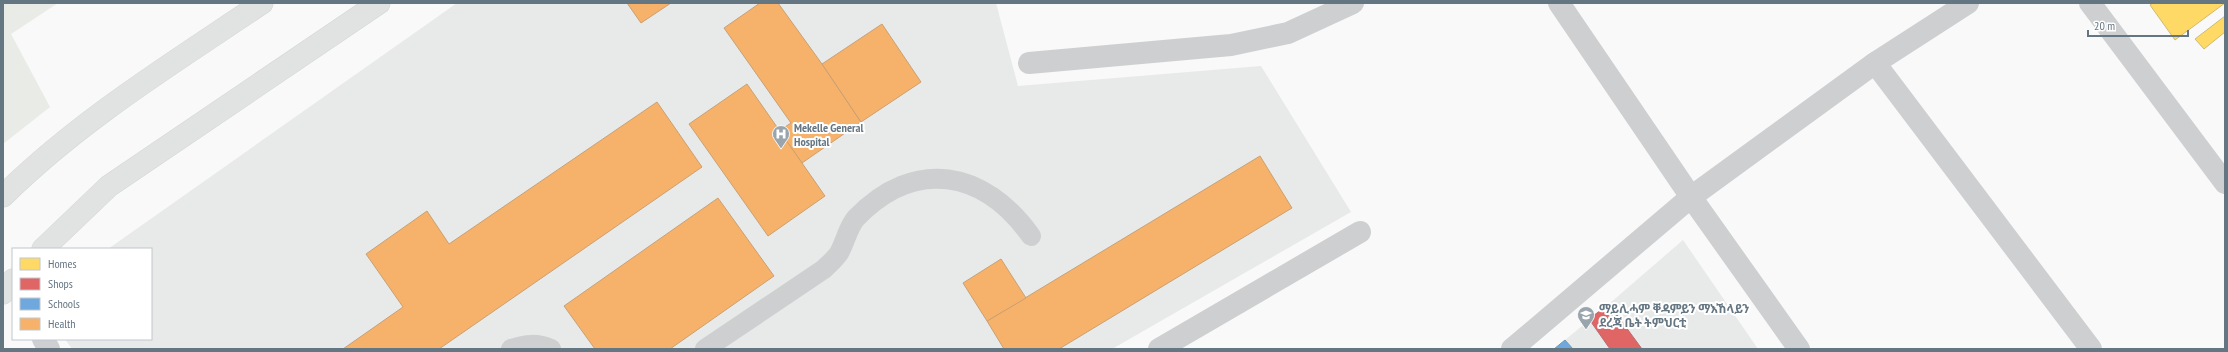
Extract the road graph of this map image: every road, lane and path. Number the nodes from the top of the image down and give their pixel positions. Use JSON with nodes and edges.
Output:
{"nodes":[{"id":1,"x":262,"y":3,"type":"edge"},
{"id":2,"x":379,"y":3,"type":"edge"},
{"id":3,"x":1353,"y":3,"type":"edge"},
{"id":4,"x":1559,"y":3,"type":"edge"},
{"id":5,"x":1968,"y":3,"type":"edge"},
{"id":6,"x":2090,"y":3,"type":"edge"},
{"id":7,"x":1028,"y":63,"type":"dead end"},
{"id":8,"x":1875,"y":63,"type":"junction"},
{"id":9,"x":2225,"y":183,"type":"edge"},
{"id":10,"x":3,"y":196,"type":"edge"},
{"id":11,"x":1691,"y":197,"type":"junction"},
{"id":12,"x":1360,"y":232,"type":"dead end"},
{"id":13,"x":1031,"y":236,"type":"dead end"},
{"id":14,"x":44,"y":248,"type":"edge"},
{"id":15,"x":44,"y":340,"type":"edge"},
{"id":16,"x":50,"y":349,"type":"edge"},
{"id":17,"x":511,"y":349,"type":"edge"},
{"id":18,"x":551,"y":349,"type":"edge"},
{"id":19,"x":705,"y":349,"type":"edge"},
{"id":20,"x":1159,"y":349,"type":"edge"},
{"id":21,"x":1512,"y":349,"type":"edge"},
{"id":22,"x":1799,"y":349,"type":"edge"},
{"id":23,"x":2091,"y":349,"type":"edge"}],
"edges":[{"from":1,"to":10,"type":"main road"},
{"from":2,"to":14,"type":"main road"},
{"from":3,"to":7,"type":"street"},
{"from":4,"to":11,"type":"street"},
{"from":5,"to":8,"type":"street"},
{"from":6,"to":9,"type":"street"},
{"from":8,"to":11,"type":"street"},
{"from":8,"to":23,"type":"street"},
{"from":11,"to":21,"type":"street"},
{"from":11,"to":22,"type":"street"},
{"from":12,"to":20,"type":"street"},
{"from":13,"to":19,"type":"lane"},
{"from":15,"to":16,"type":"street"},
{"from":17,"to":18,"type":"lane"}]}
